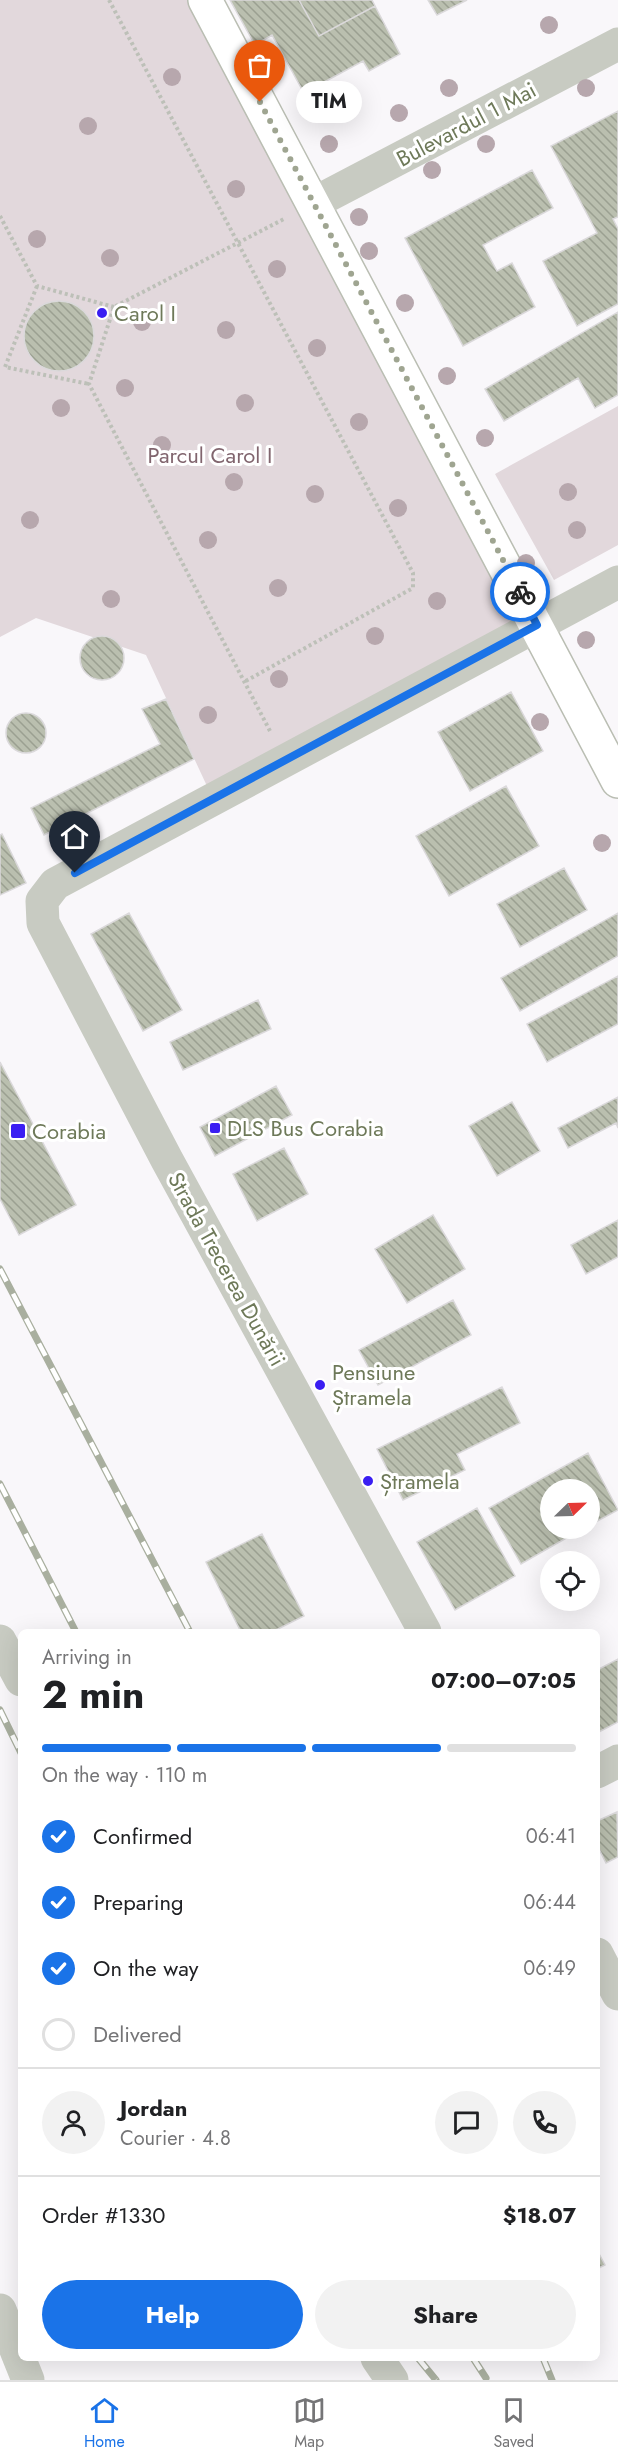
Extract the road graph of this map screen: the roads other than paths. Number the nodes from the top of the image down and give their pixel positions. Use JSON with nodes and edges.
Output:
{"nodes":[{"id":1,"x":205,"y":0,"type":"edge"},
{"id":2,"x":618,"y":44,"type":"edge"},
{"id":3,"x":314,"y":204,"type":"junction"},
{"id":4,"x":618,"y":582,"type":"edge"},
{"id":5,"x":537,"y":625,"type":"junction"},
{"id":6,"x":618,"y":781,"type":"edge"},
{"id":7,"x":423,"y":1629,"type":"edge"},
{"id":8,"x":0,"y":1641,"type":"edge"},
{"id":9,"x":18,"y":1674,"type":"edge"},
{"id":10,"x":618,"y":1761,"type":"edge"},
{"id":11,"x":600,"y":1770,"type":"edge"},
{"id":12,"x":600,"y":1960,"type":"edge"},
{"id":13,"x":618,"y":1994,"type":"edge"},
{"id":14,"x":0,"y":2310,"type":"edge"},
{"id":15,"x":18,"y":2355,"type":"edge"},
{"id":16,"x":20,"y":2361,"type":"edge"},
{"id":17,"x":378,"y":2361,"type":"edge"},
{"id":18,"x":28,"y":2380,"type":"edge"},
{"id":19,"x":392,"y":2380,"type":"edge"}],
"edges":[{"from":1,"to":3,"type":"main road"},
{"from":2,"to":3,"type":"street","name":"Bulevardul 1 Mai"},
{"from":3,"to":5,"type":"main road"},
{"from":4,"to":5,"type":"street"},
{"from":5,"to":6,"type":"main road"},
{"from":5,"to":7,"type":"street","name":"Strada Trecerea Dunării"},
{"from":8,"to":9,"type":"street"},
{"from":10,"to":11,"type":"street"},
{"from":12,"to":13,"type":"street"},
{"from":14,"to":15,"type":"street"},
{"from":16,"to":18,"type":"street"},
{"from":17,"to":19,"type":"street"}]}
